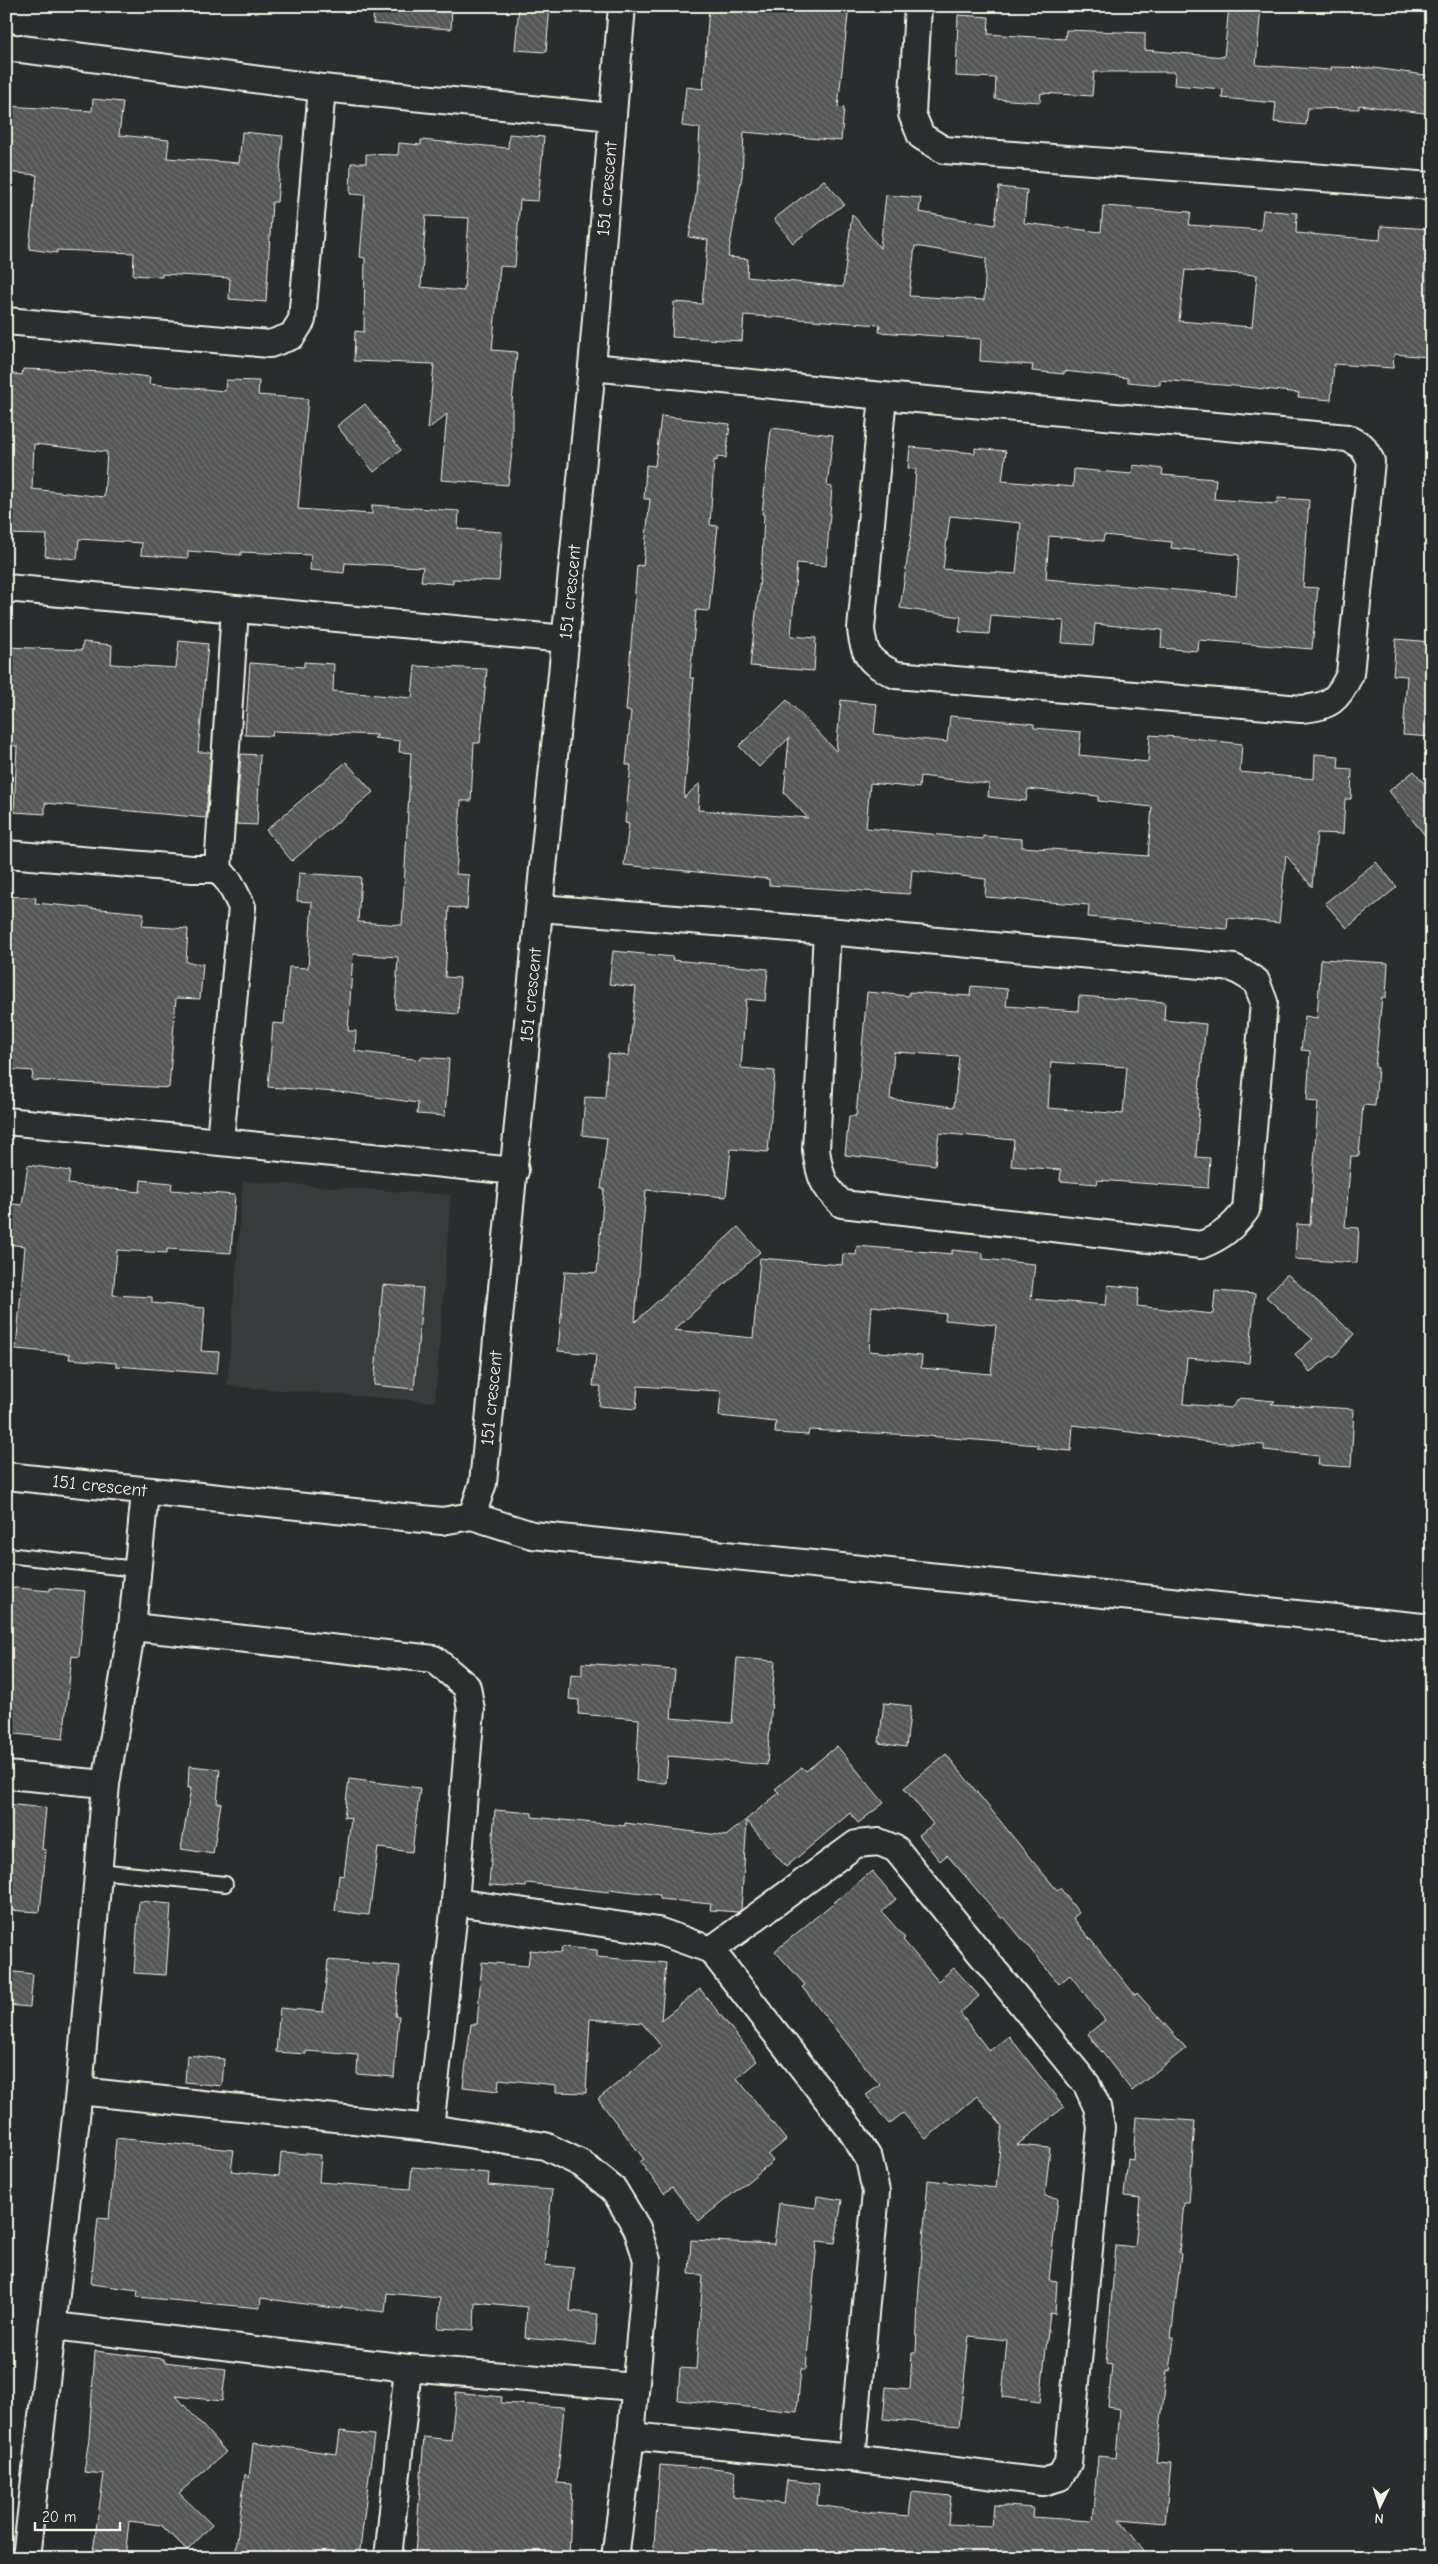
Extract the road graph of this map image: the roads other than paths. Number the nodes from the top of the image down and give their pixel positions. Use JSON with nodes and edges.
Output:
{"nodes":[{"id":1,"x":622,"y":6,"type":"edge"},
{"id":2,"x":918,"y":6,"type":"edge"},
{"id":3,"x":6,"y":47,"type":"edge"},
{"id":4,"x":322,"y":88,"type":"junction"},
{"id":5,"x":612,"y":117,"type":"junction"},
{"id":6,"x":1432,"y":186,"type":"edge"},
{"id":7,"x":6,"y":320,"type":"edge"},
{"id":8,"x":592,"y":366,"type":"junction"},
{"id":9,"x":883,"y":396,"type":"junction"},
{"id":10,"x":6,"y":588,"type":"edge"},
{"id":11,"x":235,"y":609,"type":"junction"},
{"id":12,"x":566,"y":639,"type":"junction"},
{"id":13,"x":6,"y":854,"type":"edge"},
{"id":14,"x":218,"y":869,"type":"junction"},
{"id":15,"x":540,"y":908,"type":"junction"},
{"id":16,"x":827,"y":931,"type":"junction"},
{"id":17,"x":6,"y":1121,"type":"edge"},
{"id":18,"x":220,"y":1141,"type":"junction"},
{"id":19,"x":515,"y":1171,"type":"junction"},
{"id":20,"x":6,"y":1476,"type":"edge"},
{"id":21,"x":145,"y":1492,"type":"junction"},
{"id":22,"x":472,"y":1516,"type":"junction"},
{"id":23,"x":6,"y":1555,"type":"edge"},
{"id":24,"x":137,"y":1569,"type":"junction"},
{"id":25,"x":132,"y":1627,"type":"junction"},
{"id":26,"x":1432,"y":1628,"type":"edge"},
{"id":27,"x":6,"y":1775,"type":"edge"},
{"id":28,"x":106,"y":1784,"type":"junction"},
{"id":29,"x":98,"y":1870,"type":"junction"},
{"id":30,"x":225,"y":1884,"type":"dead end"},
{"id":31,"x":455,"y":1902,"type":"junction"},
{"id":32,"x":710,"y":1950,"type":"junction"},
{"id":33,"x":79,"y":2091,"type":"junction"},
{"id":34,"x":430,"y":2128,"type":"junction"},
{"id":35,"x":54,"y":2326,"type":"junction"},
{"id":36,"x":408,"y":2368,"type":"junction"},
{"id":37,"x":634,"y":2387,"type":"junction"},
{"id":38,"x":631,"y":2436,"type":"junction"},
{"id":39,"x":852,"y":2458,"type":"junction"},
{"id":40,"x":26,"y":2558,"type":"edge"},
{"id":41,"x":388,"y":2558,"type":"edge"},
{"id":42,"x":615,"y":2558,"type":"edge"}],
"edges":[{"from":1,"to":5,"type":"street","name":"151 crescent"},
{"from":2,"to":6,"type":"street"},
{"from":3,"to":4,"type":"street"},
{"from":4,"to":5,"type":"street"},
{"from":4,"to":7,"type":"street"},
{"from":5,"to":8,"type":"street","name":"151 crescent"},
{"from":8,"to":9,"type":"street"},
{"from":8,"to":12,"type":"street","name":"151 crescent"},
{"from":9,"to":9,"type":"street"},
{"from":10,"to":11,"type":"street"},
{"from":11,"to":12,"type":"street"},
{"from":11,"to":14,"type":"street"},
{"from":12,"to":15,"type":"street","name":"151 crescent"},
{"from":13,"to":14,"type":"street"},
{"from":14,"to":18,"type":"street"},
{"from":15,"to":16,"type":"street"},
{"from":15,"to":19,"type":"street","name":"151 crescent"},
{"from":16,"to":16,"type":"street"},
{"from":17,"to":18,"type":"street"},
{"from":18,"to":19,"type":"street"},
{"from":19,"to":22,"type":"street","name":"151 crescent"},
{"from":20,"to":21,"type":"street","name":"151 crescent"},
{"from":21,"to":22,"type":"street","name":"151 crescent"},
{"from":21,"to":24,"type":"street"},
{"from":22,"to":26,"type":"street"},
{"from":23,"to":24,"type":"lane"},
{"from":24,"to":25,"type":"street"},
{"from":25,"to":28,"type":"street"},
{"from":25,"to":31,"type":"street"},
{"from":27,"to":28,"type":"street"},
{"from":28,"to":29,"type":"street"},
{"from":29,"to":30,"type":"lane"},
{"from":29,"to":33,"type":"street"},
{"from":31,"to":32,"type":"street"},
{"from":31,"to":34,"type":"street"},
{"from":32,"to":39,"type":"street"},
{"from":32,"to":39,"type":"street"},
{"from":33,"to":34,"type":"street"},
{"from":33,"to":35,"type":"street"},
{"from":34,"to":37,"type":"street"},
{"from":35,"to":36,"type":"street"},
{"from":35,"to":40,"type":"street"},
{"from":36,"to":37,"type":"street"},
{"from":36,"to":41,"type":"street"},
{"from":37,"to":38,"type":"street"},
{"from":38,"to":39,"type":"street"},
{"from":38,"to":42,"type":"street"}]}
